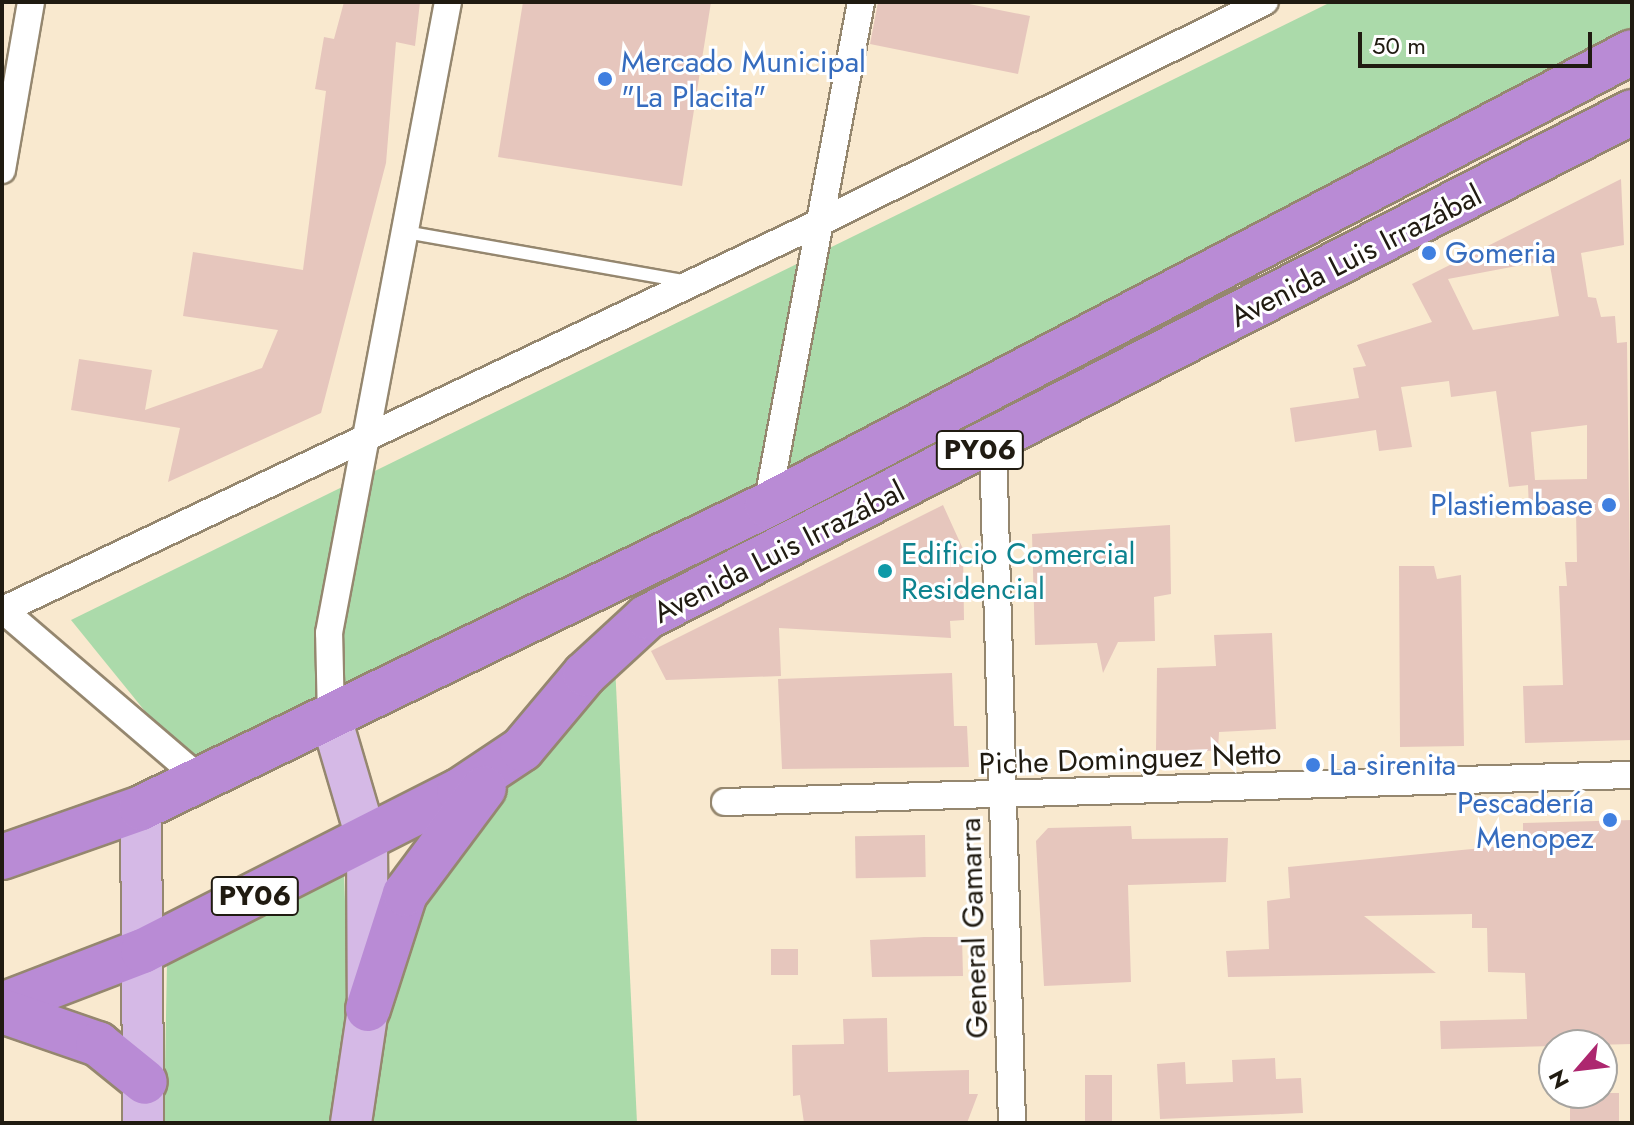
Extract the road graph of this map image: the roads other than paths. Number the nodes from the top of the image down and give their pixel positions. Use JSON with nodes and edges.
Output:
{"nodes":[{"id":1,"x":31,"y":2,"type":"edge"},
{"id":2,"x":448,"y":2,"type":"edge"},
{"id":3,"x":861,"y":2,"type":"edge"},
{"id":4,"x":1265,"y":2,"type":"edge"},
{"id":5,"x":1632,"y":52,"type":"edge"},
{"id":6,"x":1632,"y":112,"type":"edge"},
{"id":7,"x":2,"y":170,"type":"edge"},
{"id":8,"x":825,"y":220,"type":"junction"},
{"id":9,"x":405,"y":232,"type":"junction"},
{"id":10,"x":695,"y":283,"type":"junction"},
{"id":11,"x":369,"y":431,"type":"junction"},
{"id":12,"x":993,"y":444,"type":"junction"},
{"id":13,"x":767,"y":505,"type":"junction"},
{"id":14,"x":3,"y":609,"type":"edge"},
{"id":15,"x":331,"y":718,"type":"junction"},
{"id":16,"x":522,"y":749,"type":"junction"},
{"id":17,"x":1632,"y":775,"type":"edge"},
{"id":18,"x":200,"y":779,"type":"junction"},
{"id":19,"x":1002,"y":796,"type":"junction"},
{"id":20,"x":725,"y":802,"type":"dead end"},
{"id":21,"x":141,"y":808,"type":"junction"},
{"id":22,"x":367,"y":840,"type":"junction"},
{"id":23,"x":2,"y":857,"type":"edge"},
{"id":24,"x":143,"y":951,"type":"junction"},
{"id":25,"x":2,"y":1005,"type":"edge"},
{"id":26,"x":368,"y":1009,"type":"junction"},
{"id":27,"x":2,"y":1011,"type":"edge"},
{"id":28,"x":144,"y":1103,"type":"edge"},
{"id":29,"x":351,"y":1123,"type":"edge"},
{"id":30,"x":1012,"y":1123,"type":"edge"}],
"edges":[{"from":1,"to":7,"type":"street"},
{"from":2,"to":9,"type":"street"},
{"from":3,"to":8,"type":"street"},
{"from":4,"to":8,"type":"street"},
{"from":5,"to":13,"type":"highway","name":"Avenida Luis Irrazábal","number":"PY06"},
{"from":6,"to":12,"type":"highway","name":"Avenida Luis Irrazábal","number":"PY06"},
{"from":8,"to":10,"type":"street"},
{"from":8,"to":13,"type":"street"},
{"from":9,"to":10,"type":"lane"},
{"from":9,"to":11,"type":"street"},
{"from":10,"to":11,"type":"street"},
{"from":11,"to":14,"type":"street"},
{"from":11,"to":15,"type":"street"},
{"from":12,"to":16,"type":"highway","name":"Avenida Luis Irrazábal","number":"PY06"},
{"from":12,"to":19,"type":"street","name":"General Gamarra"},
{"from":13,"to":15,"type":"highway","name":"Avenida Luis Irrazábal","number":"PY06"},
{"from":14,"to":18,"type":"street"},
{"from":15,"to":18,"type":"highway","name":"Avenida Luis Irrazábal","number":"PY06"},
{"from":15,"to":22,"type":"main road"},
{"from":16,"to":22,"type":"highway","name":"Avenida Luis Irrazábal","number":"PY06"},
{"from":16,"to":26,"type":"highway"},
{"from":17,"to":19,"type":"street","name":"Piche Dominguez Netto"},
{"from":18,"to":21,"type":"highway","name":"Avenida Luis Irrazábal","number":"PY06"},
{"from":19,"to":20,"type":"street","name":"Piche Dominguez Netto"},
{"from":19,"to":30,"type":"street","name":"General Gamarra"},
{"from":21,"to":23,"type":"highway","name":"Avenida Luis Irrazábal","number":"PY06"},
{"from":21,"to":24,"type":"main road"},
{"from":22,"to":24,"type":"highway","name":"Avenida Luis Irrazábal","number":"PY06"},
{"from":22,"to":26,"type":"main road"},
{"from":24,"to":25,"type":"highway","name":"Avenida Luis Irrazábal","number":"PY06"},
{"from":24,"to":28,"type":"main road"},
{"from":26,"to":29,"type":"main road"},
{"from":27,"to":28,"type":"highway"}]}
